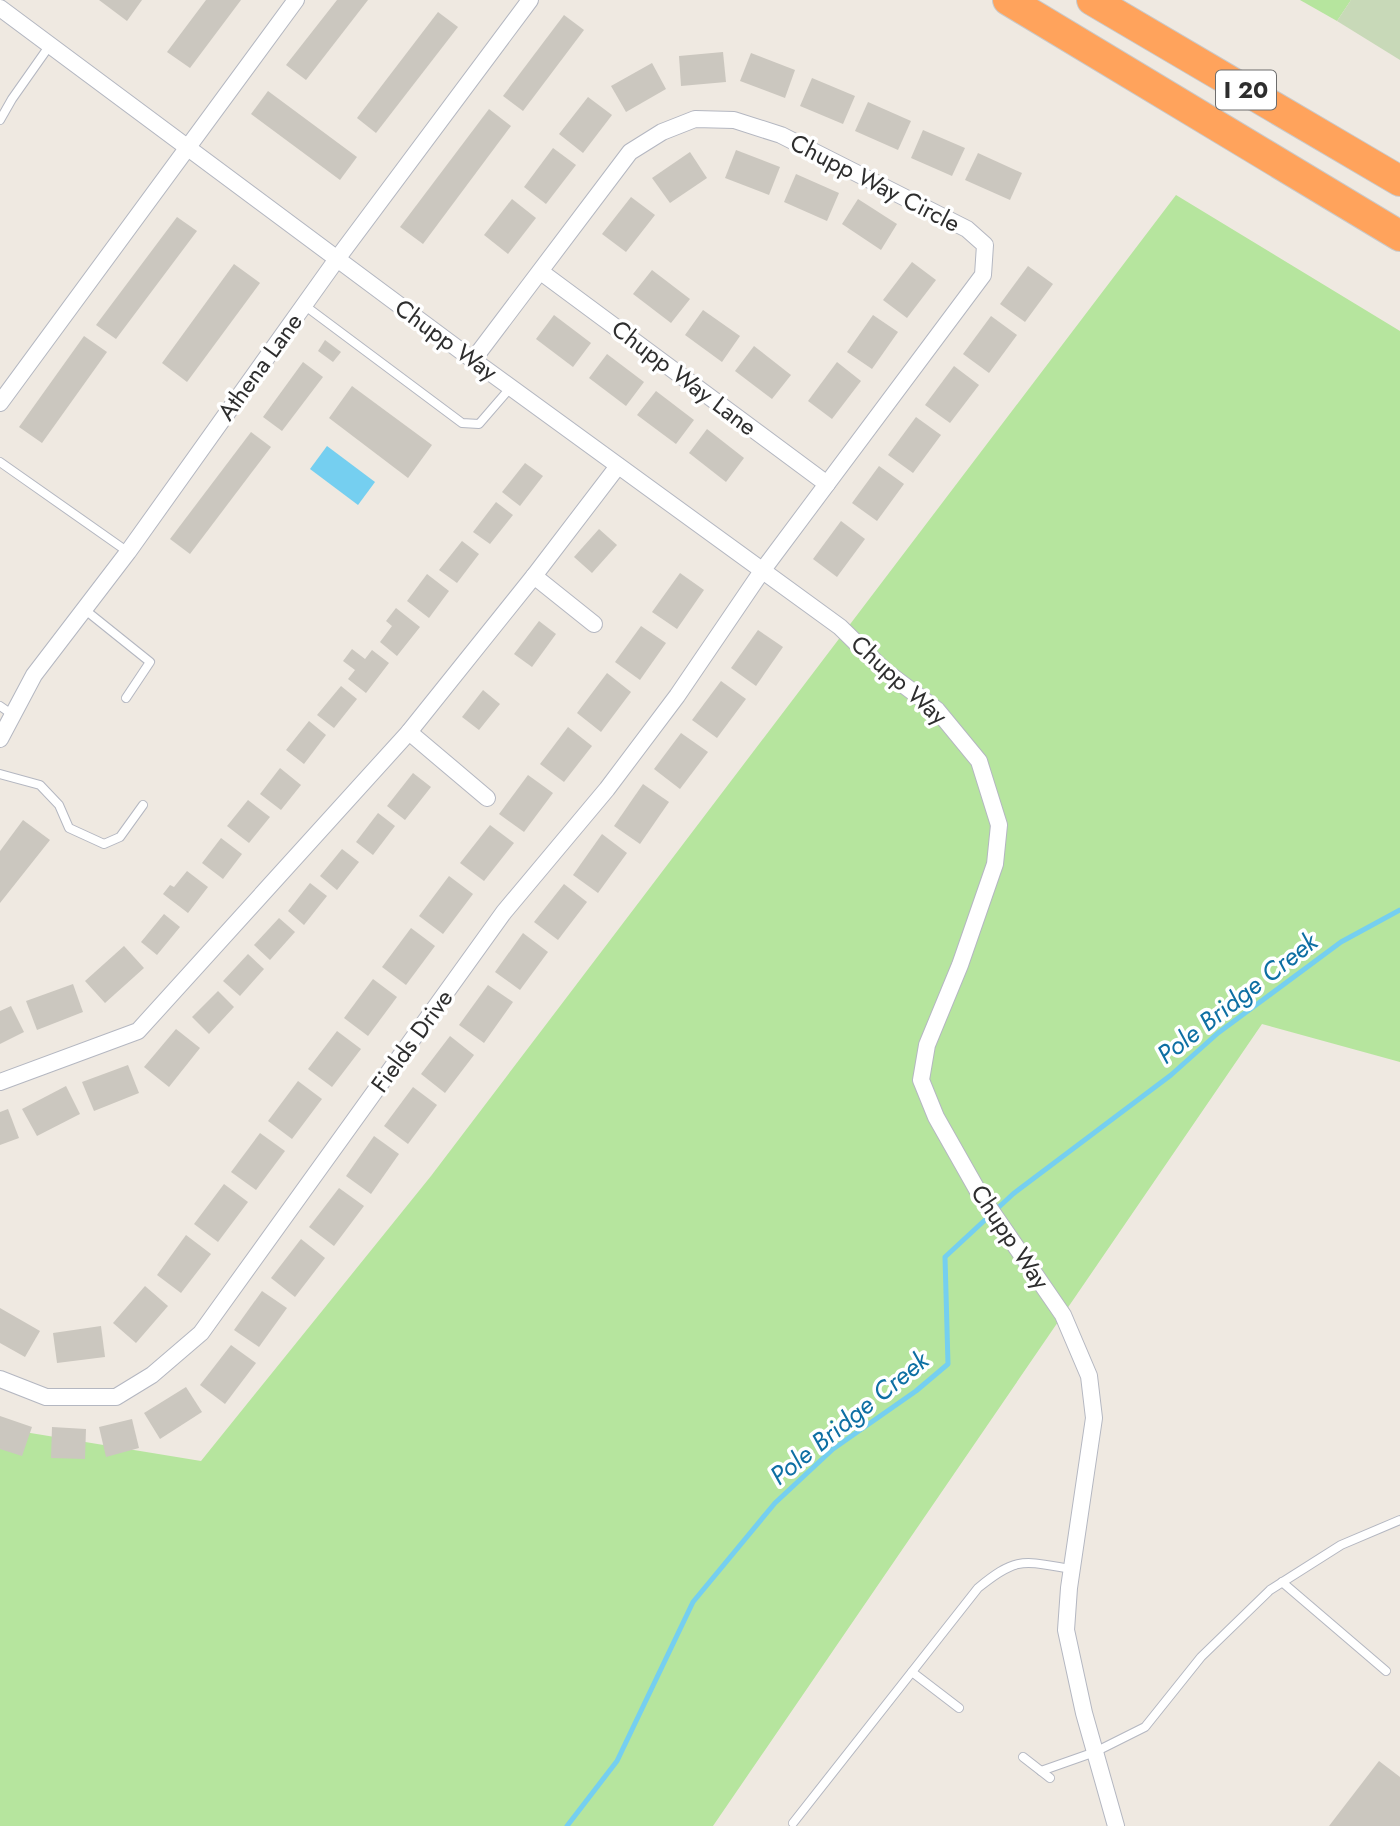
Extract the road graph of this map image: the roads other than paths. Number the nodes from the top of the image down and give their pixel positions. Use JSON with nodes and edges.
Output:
{"nodes":[{"id":1,"x":296,"y":0,"type":"edge"},
{"id":2,"x":530,"y":0,"type":"edge"},
{"id":3,"x":1007,"y":0,"type":"edge"},
{"id":4,"x":1092,"y":0,"type":"edge"},
{"id":5,"x":0,"y":8,"type":"edge"},
{"id":6,"x":50,"y":45,"type":"junction"},
{"id":7,"x":0,"y":120,"type":"edge"},
{"id":8,"x":189,"y":148,"type":"junction"},
{"id":9,"x":1297,"y":175,"type":"junction"},
{"id":10,"x":1400,"y":181,"type":"edge"},
{"id":11,"x":1400,"y":236,"type":"edge"},
{"id":12,"x":1400,"y":250,"type":"edge"},
{"id":13,"x":337,"y":259,"type":"junction"},
{"id":14,"x":541,"y":272,"type":"junction"},
{"id":15,"x":304,"y":305,"type":"junction"},
{"id":16,"x":473,"y":360,"type":"junction"},
{"id":17,"x":511,"y":387,"type":"junction"},
{"id":18,"x":0,"y":403,"type":"edge"},
{"id":19,"x":0,"y":462,"type":"edge"},
{"id":20,"x":618,"y":466,"type":"junction"},
{"id":21,"x":827,"y":484,"type":"junction"},
{"id":22,"x":128,"y":552,"type":"junction"},
{"id":23,"x":762,"y":570,"type":"junction"},
{"id":24,"x":534,"y":576,"type":"junction"},
{"id":25,"x":84,"y":609,"type":"junction"},
{"id":26,"x":594,"y":624,"type":"dead end"},
{"id":27,"x":126,"y":698,"type":"dead end"},
{"id":28,"x":6,"y":710,"type":"edge"},
{"id":29,"x":409,"y":732,"type":"junction"},
{"id":30,"x":0,"y":739,"type":"edge"},
{"id":31,"x":0,"y":775,"type":"edge"},
{"id":32,"x":487,"y":798,"type":"dead end"},
{"id":33,"x":143,"y":805,"type":"dead end"},
{"id":34,"x":0,"y":1082,"type":"edge"},
{"id":35,"x":0,"y":1379,"type":"edge"},
{"id":36,"x":1400,"y":1520,"type":"edge"},
{"id":37,"x":1072,"y":1569,"type":"junction"},
{"id":38,"x":1282,"y":1582,"type":"junction"},
{"id":39,"x":1386,"y":1671,"type":"dead end"},
{"id":40,"x":912,"y":1672,"type":"junction"},
{"id":41,"x":959,"y":1708,"type":"dead end"},
{"id":42,"x":1095,"y":1752,"type":"junction"},
{"id":43,"x":1023,"y":1757,"type":"dead end"},
{"id":44,"x":1041,"y":1771,"type":"junction"},
{"id":45,"x":1050,"y":1777,"type":"dead end"},
{"id":46,"x":793,"y":1823,"type":"dead end"},
{"id":47,"x":1116,"y":1826,"type":"edge"}],
"edges":[{"from":1,"to":8,"type":"street"},
{"from":2,"to":13,"type":"street","name":"Athena Lane"},
{"from":3,"to":9,"type":"highway","number":"I 20"},
{"from":4,"to":10,"type":"highway","number":"I 20"},
{"from":5,"to":6,"type":"street","name":"Chupp Way"},
{"from":6,"to":7,"type":"lane"},
{"from":6,"to":8,"type":"street","name":"Chupp Way"},
{"from":8,"to":13,"type":"street","name":"Chupp Way"},
{"from":8,"to":18,"type":"street"},
{"from":9,"to":11,"type":"highway","number":"I 20"},
{"from":9,"to":12,"type":"highway"},
{"from":13,"to":15,"type":"street","name":"Athena Lane"},
{"from":13,"to":16,"type":"street","name":"Chupp Way"},
{"from":14,"to":16,"type":"street","name":"Chupp Way Circle"},
{"from":14,"to":21,"type":"street","name":"Chupp Way Lane"},
{"from":14,"to":21,"type":"street","name":"Chupp Way Circle"},
{"from":15,"to":17,"type":"lane"},
{"from":15,"to":22,"type":"street","name":"Athena Lane"},
{"from":16,"to":17,"type":"street","name":"Chupp Way"},
{"from":17,"to":20,"type":"street","name":"Chupp Way"},
{"from":19,"to":22,"type":"lane"},
{"from":20,"to":23,"type":"street","name":"Chupp Way"},
{"from":20,"to":24,"type":"street"},
{"from":21,"to":23,"type":"street","name":"Chupp Way Circle"},
{"from":22,"to":25,"type":"street","name":"Athena Lane"},
{"from":23,"to":35,"type":"street","name":"Fields Drive"},
{"from":23,"to":37,"type":"street","name":"Chupp Way"},
{"from":24,"to":26,"type":"street"},
{"from":24,"to":29,"type":"street"},
{"from":25,"to":27,"type":"lane"},
{"from":25,"to":28,"type":"street","name":"Athena Lane"},
{"from":28,"to":30,"type":"street","name":"Athena Lane"},
{"from":29,"to":32,"type":"street"},
{"from":29,"to":34,"type":"street"},
{"from":31,"to":33,"type":"lane"},
{"from":36,"to":38,"type":"lane"},
{"from":37,"to":40,"type":"lane"},
{"from":37,"to":42,"type":"street","name":"Chupp Way"},
{"from":38,"to":39,"type":"lane"},
{"from":38,"to":42,"type":"lane"},
{"from":40,"to":41,"type":"lane"},
{"from":40,"to":46,"type":"lane"},
{"from":42,"to":44,"type":"lane"},
{"from":42,"to":47,"type":"street","name":"Chupp Way"},
{"from":43,"to":44,"type":"lane"},
{"from":44,"to":45,"type":"lane"}]}
